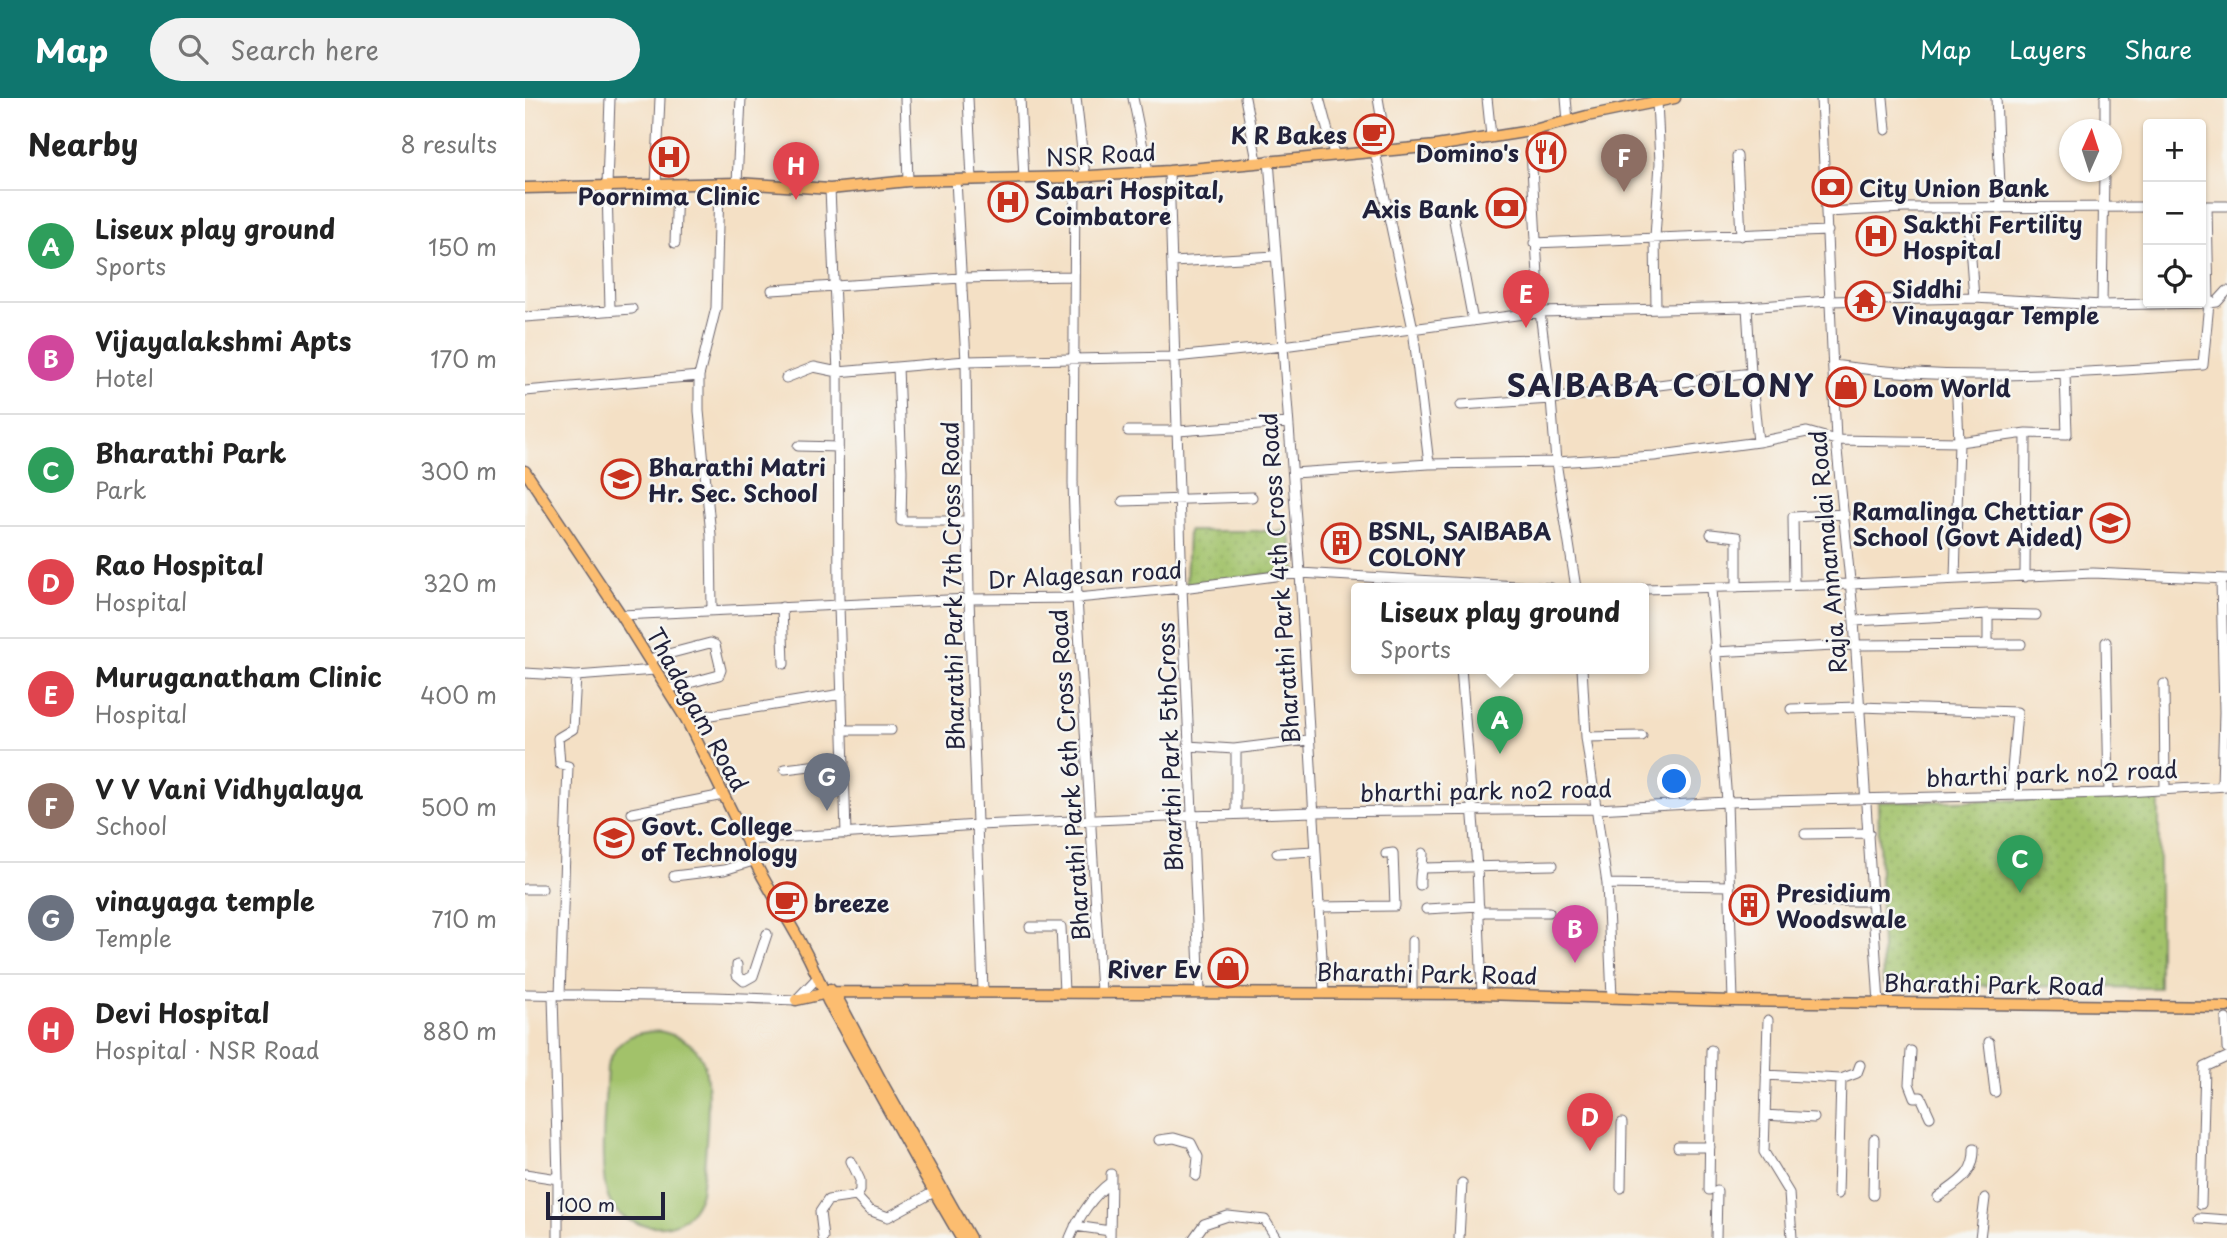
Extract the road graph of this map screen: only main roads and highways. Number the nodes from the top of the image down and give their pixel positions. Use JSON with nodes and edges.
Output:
{"nodes":[{"id":1,"x":1675,"y":98,"type":"edge"},
{"id":2,"x":1622,"y":104,"type":"edge"},
{"id":3,"x":525,"y":188,"type":"edge"},
{"id":4,"x":525,"y":471,"type":"edge"},
{"id":5,"x":829,"y":993,"type":"junction"},
{"id":6,"x":796,"y":1000,"type":"road end"},
{"id":7,"x":2227,"y":1007,"type":"edge"},
{"id":8,"x":961,"y":1238,"type":"edge"},
{"id":9,"x":971,"y":1238,"type":"edge"}],
"edges":[{"from":1,"to":2,"type":"main road","name":"NSR Road"},
{"from":2,"to":3,"type":"main road","name":"NSR Road"},
{"from":4,"to":5,"type":"main road","name":"Thadagam Road"},
{"from":5,"to":6,"type":"main road","name":"Bharathi Park Road"},
{"from":5,"to":7,"type":"main road","name":"Bharathi Park Road"},
{"from":5,"to":8,"type":"main road","name":"Thadagam Road"},
{"from":5,"to":9,"type":"main road","name":"Thadagam Road"}]}
